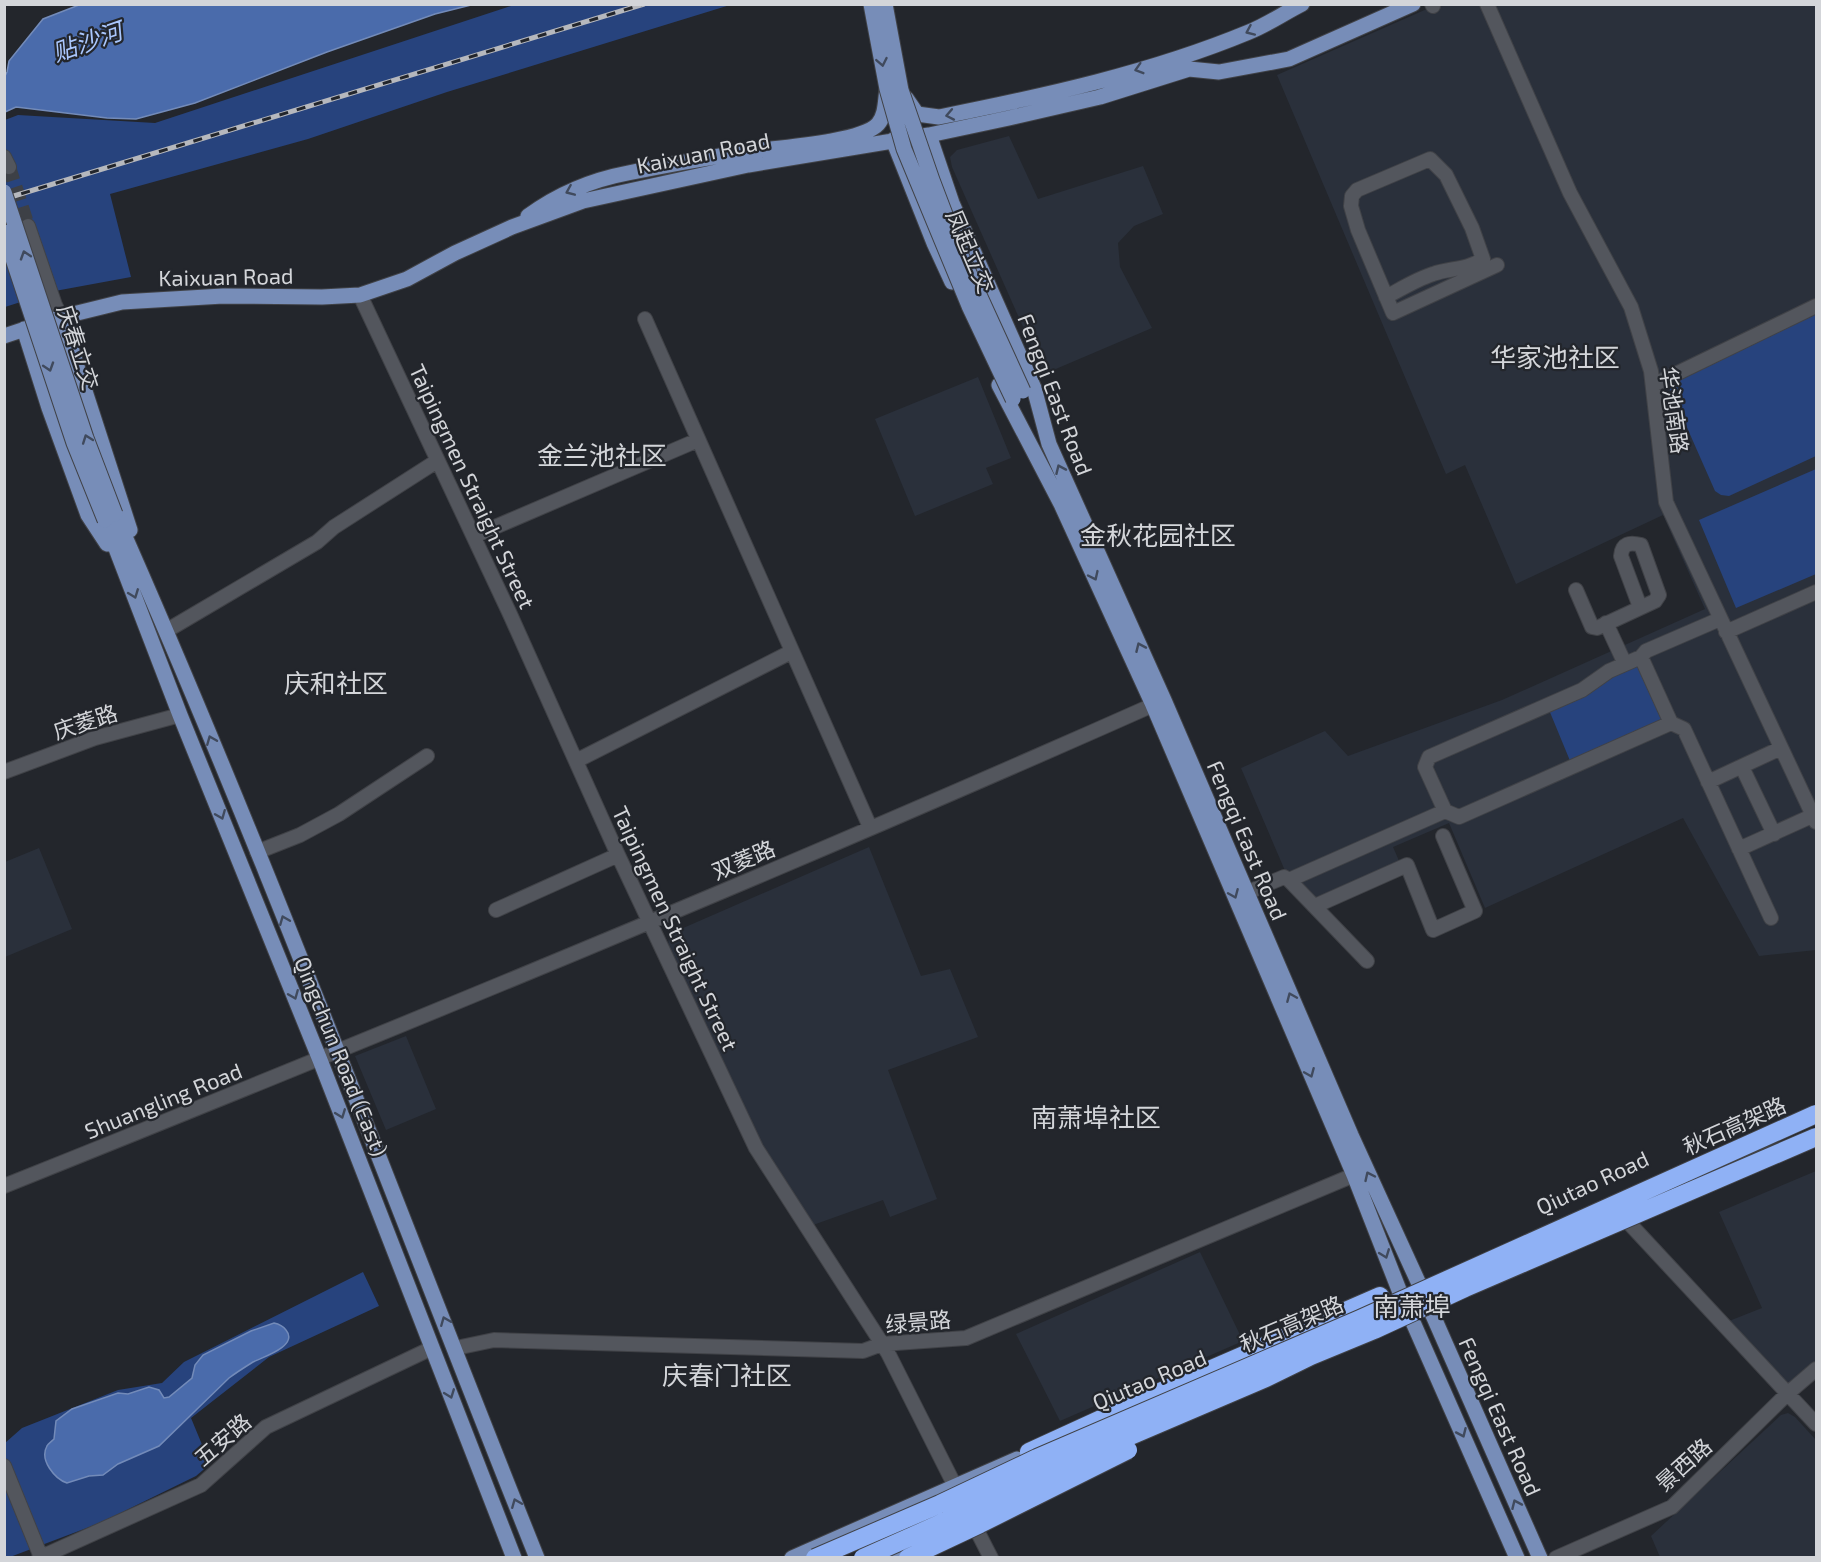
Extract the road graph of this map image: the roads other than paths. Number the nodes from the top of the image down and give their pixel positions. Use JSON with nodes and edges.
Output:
{"nodes":[{"id":1,"x":871,"y":4,"type":"edge"},
{"id":2,"x":885,"y":4,"type":"edge"},
{"id":3,"x":1302,"y":4,"type":"edge"},
{"id":4,"x":1413,"y":4,"type":"edge"},
{"id":5,"x":1487,"y":4,"type":"edge"},
{"id":6,"x":894,"y":90,"type":"junction"},
{"id":7,"x":929,"y":135,"type":"junction"},
{"id":8,"x":893,"y":140,"type":"junction"},
{"id":9,"x":4,"y":192,"type":"edge"},
{"id":10,"x":28,"y":226,"type":"tunnel mouth"},
{"id":11,"x":512,"y":227,"type":"junction"},
{"id":12,"x":4,"y":232,"type":"edge"},
{"id":13,"x":4,"y":257,"type":"edge"},
{"id":14,"x":1497,"y":265,"type":"dead end"},
{"id":15,"x":360,"y":295,"type":"junction"},
{"id":16,"x":1386,"y":297,"type":"junction"},
{"id":17,"x":1816,"y":306,"type":"edge"},
{"id":18,"x":61,"y":317,"type":"junction"},
{"id":19,"x":645,"y":319,"type":"dead end"},
{"id":20,"x":24,"y":329,"type":"junction"},
{"id":21,"x":4,"y":336,"type":"edge"},
{"id":22,"x":1653,"y":385,"type":"junction"},
{"id":23,"x":1018,"y":395,"type":"junction"},
{"id":24,"x":698,"y":440,"type":"junction"},
{"id":25,"x":1048,"y":444,"type":"junction"},
{"id":26,"x":437,"y":461,"type":"junction"},
{"id":27,"x":1061,"y":504,"type":"junction"},
{"id":28,"x":110,"y":517,"type":"junction"},
{"id":29,"x":474,"y":536,"type":"junction"},
{"id":30,"x":125,"y":572,"type":"junction"},
{"id":31,"x":144,"y":579,"type":"junction"},
{"id":32,"x":1576,"y":590,"type":"dead end"},
{"id":33,"x":1816,"y":592,"type":"edge"},
{"id":34,"x":1640,"y":607,"type":"dead end"},
{"id":35,"x":1606,"y":623,"type":"junction"},
{"id":36,"x":1723,"y":626,"type":"junction"},
{"id":37,"x":166,"y":631,"type":"junction"},
{"id":38,"x":791,"y":652,"type":"junction"},
{"id":39,"x":1641,"y":657,"type":"junction"},
{"id":40,"x":1625,"y":664,"type":"junction"},
{"id":41,"x":1158,"y":703,"type":"junction"},
{"id":42,"x":180,"y":715,"type":"junction"},
{"id":43,"x":1671,"y":723,"type":"junction"},
{"id":44,"x":1782,"y":748,"type":"junction"},
{"id":45,"x":427,"y":756,"type":"dead end"},
{"id":46,"x":576,"y":761,"type":"junction"},
{"id":47,"x":1742,"y":766,"type":"junction"},
{"id":48,"x":4,"y":772,"type":"edge"},
{"id":49,"x":1708,"y":782,"type":"junction"},
{"id":50,"x":1445,"y":811,"type":"junction"},
{"id":51,"x":1815,"y":819,"type":"edge"},
{"id":52,"x":870,"y":827,"type":"junction"},
{"id":53,"x":1774,"y":834,"type":"junction"},
{"id":54,"x":1443,"y":836,"type":"dead end"},
{"id":55,"x":1739,"y":849,"type":"junction"},
{"id":56,"x":257,"y":852,"type":"junction"},
{"id":57,"x":618,"y":855,"type":"junction"},
{"id":58,"x":1289,"y":880,"type":"junction"},
{"id":59,"x":1246,"y":893,"type":"junction"},
{"id":60,"x":1315,"y":906,"type":"junction"},
{"id":61,"x":496,"y":910,"type":"dead end"},
{"id":62,"x":1771,"y":918,"type":"dead end"},
{"id":63,"x":649,"y":922,"type":"junction"},
{"id":64,"x":1367,"y":961,"type":"dead end"},
{"id":65,"x":337,"y":1052,"type":"junction"},
{"id":66,"x":320,"y":1060,"type":"junction"},
{"id":67,"x":1816,"y":1105,"type":"edge"},
{"id":68,"x":1816,"y":1114,"type":"edge"},
{"id":69,"x":1816,"y":1137,"type":"edge"},
{"id":70,"x":1816,"y":1146,"type":"edge"},
{"id":71,"x":1354,"y":1175,"type":"junction"},
{"id":72,"x":4,"y":1186,"type":"edge"},
{"id":73,"x":1629,"y":1223,"type":"junction"},
{"id":74,"x":1559,"y":1229,"type":"junction"},
{"id":75,"x":1420,"y":1286,"type":"junction"},
{"id":76,"x":1401,"y":1295,"type":"junction"},
{"id":77,"x":1429,"y":1310,"type":"junction"},
{"id":78,"x":1412,"y":1318,"type":"junction"},
{"id":79,"x":882,"y":1344,"type":"junction"},
{"id":80,"x":432,"y":1348,"type":"junction"},
{"id":81,"x":456,"y":1348,"type":"junction"},
{"id":82,"x":1816,"y":1369,"type":"edge"},
{"id":83,"x":1266,"y":1378,"type":"junction"},
{"id":84,"x":1787,"y":1394,"type":"junction"},
{"id":85,"x":1816,"y":1424,"type":"edge"},
{"id":86,"x":4,"y":1466,"type":"edge"},
{"id":87,"x":1000,"y":1466,"type":"junction"},
{"id":88,"x":955,"y":1486,"type":"junction"},
{"id":89,"x":975,"y":1527,"type":"junction"},
{"id":90,"x":40,"y":1557,"type":"edge"},
{"id":91,"x":514,"y":1557,"type":"edge"},
{"id":92,"x":537,"y":1557,"type":"edge"},
{"id":93,"x":792,"y":1557,"type":"edge"},
{"id":94,"x":815,"y":1557,"type":"edge"},
{"id":95,"x":863,"y":1557,"type":"edge"},
{"id":96,"x":889,"y":1557,"type":"edge"},
{"id":97,"x":909,"y":1557,"type":"edge"},
{"id":98,"x":922,"y":1557,"type":"edge"},
{"id":99,"x":991,"y":1557,"type":"edge"},
{"id":100,"x":1517,"y":1557,"type":"edge"},
{"id":101,"x":1539,"y":1557,"type":"edge"},
{"id":102,"x":1556,"y":1557,"type":"edge"}],
"edges":[{"from":1,"to":6,"type":"main road","name":"凤起立交","one_way":true,"bridge":true},
{"from":2,"to":6,"type":"main road","name":"凤起立交","bridge":true},
{"from":3,"to":6,"type":"main road","one_way":true,"bridge":true},
{"from":4,"to":7,"type":"main road","name":"Kaixuan Road"},
{"from":5,"to":22,"type":"street","name":"华池南路"},
{"from":6,"to":11,"type":"main road","one_way":true},
{"from":6,"to":23,"type":"main road","name":"凤起立交","bridge":true},
{"from":7,"to":8,"type":"main road","name":"Kaixuan Road"},
{"from":7,"to":25,"type":"main road","name":"Fengqi East Road"},
{"from":8,"to":11,"type":"main road","name":"Kaixuan Road"},
{"from":8,"to":27,"type":"main road","name":"Fengqi East Road"},
{"from":28,"to":9,"type":"main road","name":"庆春立交","one_way":true,"bridge":true},
{"from":10,"to":18,"type":"street"},
{"from":11,"to":15,"type":"main road","name":"Kaixuan Road"},
{"from":12,"to":28,"type":"main road","name":"庆春立交","one_way":true,"bridge":true},
{"from":13,"to":20,"type":"street"},
{"from":14,"to":16,"type":"street"},
{"from":15,"to":18,"type":"main road","name":"Kaixuan Road"},
{"from":15,"to":26,"type":"street","name":"Taipingmen Straight Street"},
{"from":16,"to":16,"type":"street"},
{"from":17,"to":22,"type":"street"},
{"from":18,"to":20,"type":"main road","name":"Kaixuan Road"},
{"from":18,"to":31,"type":"main road","name":"Qingchun Road (East)"},
{"from":19,"to":24,"type":"street"},
{"from":20,"to":21,"type":"main road","name":"Kaixuan Road"},
{"from":20,"to":30,"type":"main road","name":"Qingchun Road (East)"},
{"from":22,"to":36,"type":"street","name":"华池南路"},
{"from":23,"to":25,"type":"main road","name":"凤起立交"},
{"from":23,"to":27,"type":"main road","name":"凤起立交"},
{"from":24,"to":29,"type":"street"},
{"from":24,"to":38,"type":"street"},
{"from":41,"to":25,"type":"main road","name":"Fengqi East Road","one_way":true},
{"from":26,"to":29,"type":"street","name":"Taipingmen Straight Street"},
{"from":26,"to":37,"type":"street"},
{"from":27,"to":41,"type":"main road","name":"Fengqi East Road","one_way":true},
{"from":28,"to":30,"type":"main road","name":"Qingchun Road (East)"},
{"from":28,"to":31,"type":"main road","name":"Qingchun Road (East)"},
{"from":29,"to":46,"type":"street","name":"Taipingmen Straight Street"},
{"from":30,"to":42,"type":"main road","name":"Qingchun Road (East)","one_way":true},
{"from":31,"to":37,"type":"main road","name":"Qingchun Road (East)"},
{"from":32,"to":35,"type":"street"},
{"from":33,"to":36,"type":"street"},
{"from":34,"to":35,"type":"street"},
{"from":35,"to":40,"type":"street"},
{"from":36,"to":39,"type":"street"},
{"from":36,"to":44,"type":"street","name":"华池南路"},
{"from":56,"to":37,"type":"main road","name":"Qingchun Road (East)","one_way":true},
{"from":38,"to":46,"type":"street"},
{"from":38,"to":52,"type":"street"},
{"from":39,"to":40,"type":"street"},
{"from":39,"to":43,"type":"street"},
{"from":40,"to":50,"type":"street"},
{"from":41,"to":52,"type":"street","name":"双菱路"},
{"from":41,"to":59,"type":"main road","name":"Fengqi East Road"},
{"from":41,"to":71,"type":"main road","name":"Fengqi East Road","one_way":true},
{"from":42,"to":48,"type":"street","name":"庆菱路"},
{"from":42,"to":66,"type":"main road","name":"Qingchun Road (East)","one_way":true},
{"from":43,"to":49,"type":"street"},
{"from":43,"to":50,"type":"street"},
{"from":44,"to":47,"type":"street"},
{"from":44,"to":51,"type":"street","name":"华池南路"},
{"from":45,"to":56,"type":"street"},
{"from":46,"to":57,"type":"street","name":"Taipingmen Straight Street"},
{"from":47,"to":49,"type":"street"},
{"from":47,"to":53,"type":"street"},
{"from":49,"to":55,"type":"street"},
{"from":50,"to":58,"type":"street"},
{"from":51,"to":53,"type":"street"},
{"from":52,"to":63,"type":"street","name":"双菱路"},
{"from":53,"to":55,"type":"street"},
{"from":54,"to":60,"type":"street"},
{"from":55,"to":62,"type":"street"},
{"from":65,"to":56,"type":"main road","name":"Qingchun Road (East)","one_way":true},
{"from":57,"to":61,"type":"street"},
{"from":57,"to":63,"type":"street","name":"Taipingmen Straight Street"},
{"from":58,"to":59,"type":"street"},
{"from":58,"to":60,"type":"street"},
{"from":75,"to":59,"type":"main road","name":"Fengqi East Road","one_way":true},
{"from":60,"to":64,"type":"street"},
{"from":63,"to":65,"type":"street","name":"双菱路"},
{"from":63,"to":79,"type":"street","name":"Taipingmen Straight Street"},
{"from":65,"to":66,"type":"street","name":"Shuangling Road"},
{"from":81,"to":65,"type":"main road","name":"Qingchun Road (East)","one_way":true},
{"from":66,"to":72,"type":"street","name":"Shuangling Road"},
{"from":66,"to":80,"type":"main road","name":"Qingchun Road (East)","one_way":true},
{"from":67,"to":75,"type":"main road","name":"Qiutao Road"},
{"from":68,"to":74,"type":"highway","name":"秋石高架路","bridge":true},
{"from":69,"to":83,"type":"highway","name":"秋石高架路","bridge":true},
{"from":70,"to":73,"type":"main road"},
{"from":71,"to":76,"type":"main road","name":"Fengqi East Road","one_way":true},
{"from":71,"to":79,"type":"street","name":"绿景路"},
{"from":73,"to":77,"type":"main road"},
{"from":73,"to":84,"type":"street"},
{"from":74,"to":87,"type":"highway","bridge":true},
{"from":74,"to":94,"type":"highway","name":"秋石高架路","bridge":true},
{"from":75,"to":76,"type":"main road","name":"Qiutao Road"},
{"from":75,"to":77,"type":"main road","name":"Fengqi East Road"},
{"from":76,"to":78,"type":"main road","name":"Fengqi East Road"},
{"from":76,"to":87,"type":"main road","name":"Qiutao Road"},
{"from":77,"to":78,"type":"main road"},
{"from":101,"to":77,"type":"main road","name":"Fengqi East Road","one_way":true},
{"from":78,"to":89,"type":"main road"},
{"from":78,"to":100,"type":"main road","name":"Fengqi East Road","one_way":true},
{"from":79,"to":81,"type":"street","name":"绿景路"},
{"from":79,"to":88,"type":"street","name":"Taipingmen Straight Street"},
{"from":80,"to":90,"type":"street","name":"五安路"},
{"from":80,"to":91,"type":"main road","name":"Qingchun Road (East)","one_way":true},
{"from":92,"to":81,"type":"main road","name":"Qingchun Road (East)","one_way":true},
{"from":82,"to":84,"type":"street","name":"景西路"},
{"from":83,"to":95,"type":"highway","name":"秋石高架路","bridge":true},
{"from":83,"to":97,"type":"highway","bridge":true},
{"from":84,"to":85,"type":"street"},
{"from":84,"to":102,"type":"street","name":"景西路"},
{"from":86,"to":90,"type":"street"},
{"from":87,"to":88,"type":"main road","name":"Qiutao Road"},
{"from":88,"to":89,"type":"street","name":"Taipingmen Straight Street"},
{"from":88,"to":93,"type":"main road","name":"Qiutao Road"},
{"from":89,"to":96,"type":"main road"},
{"from":89,"to":98,"type":"main road"},
{"from":89,"to":99,"type":"street","name":"Taipingmen Straight Street"}]}
